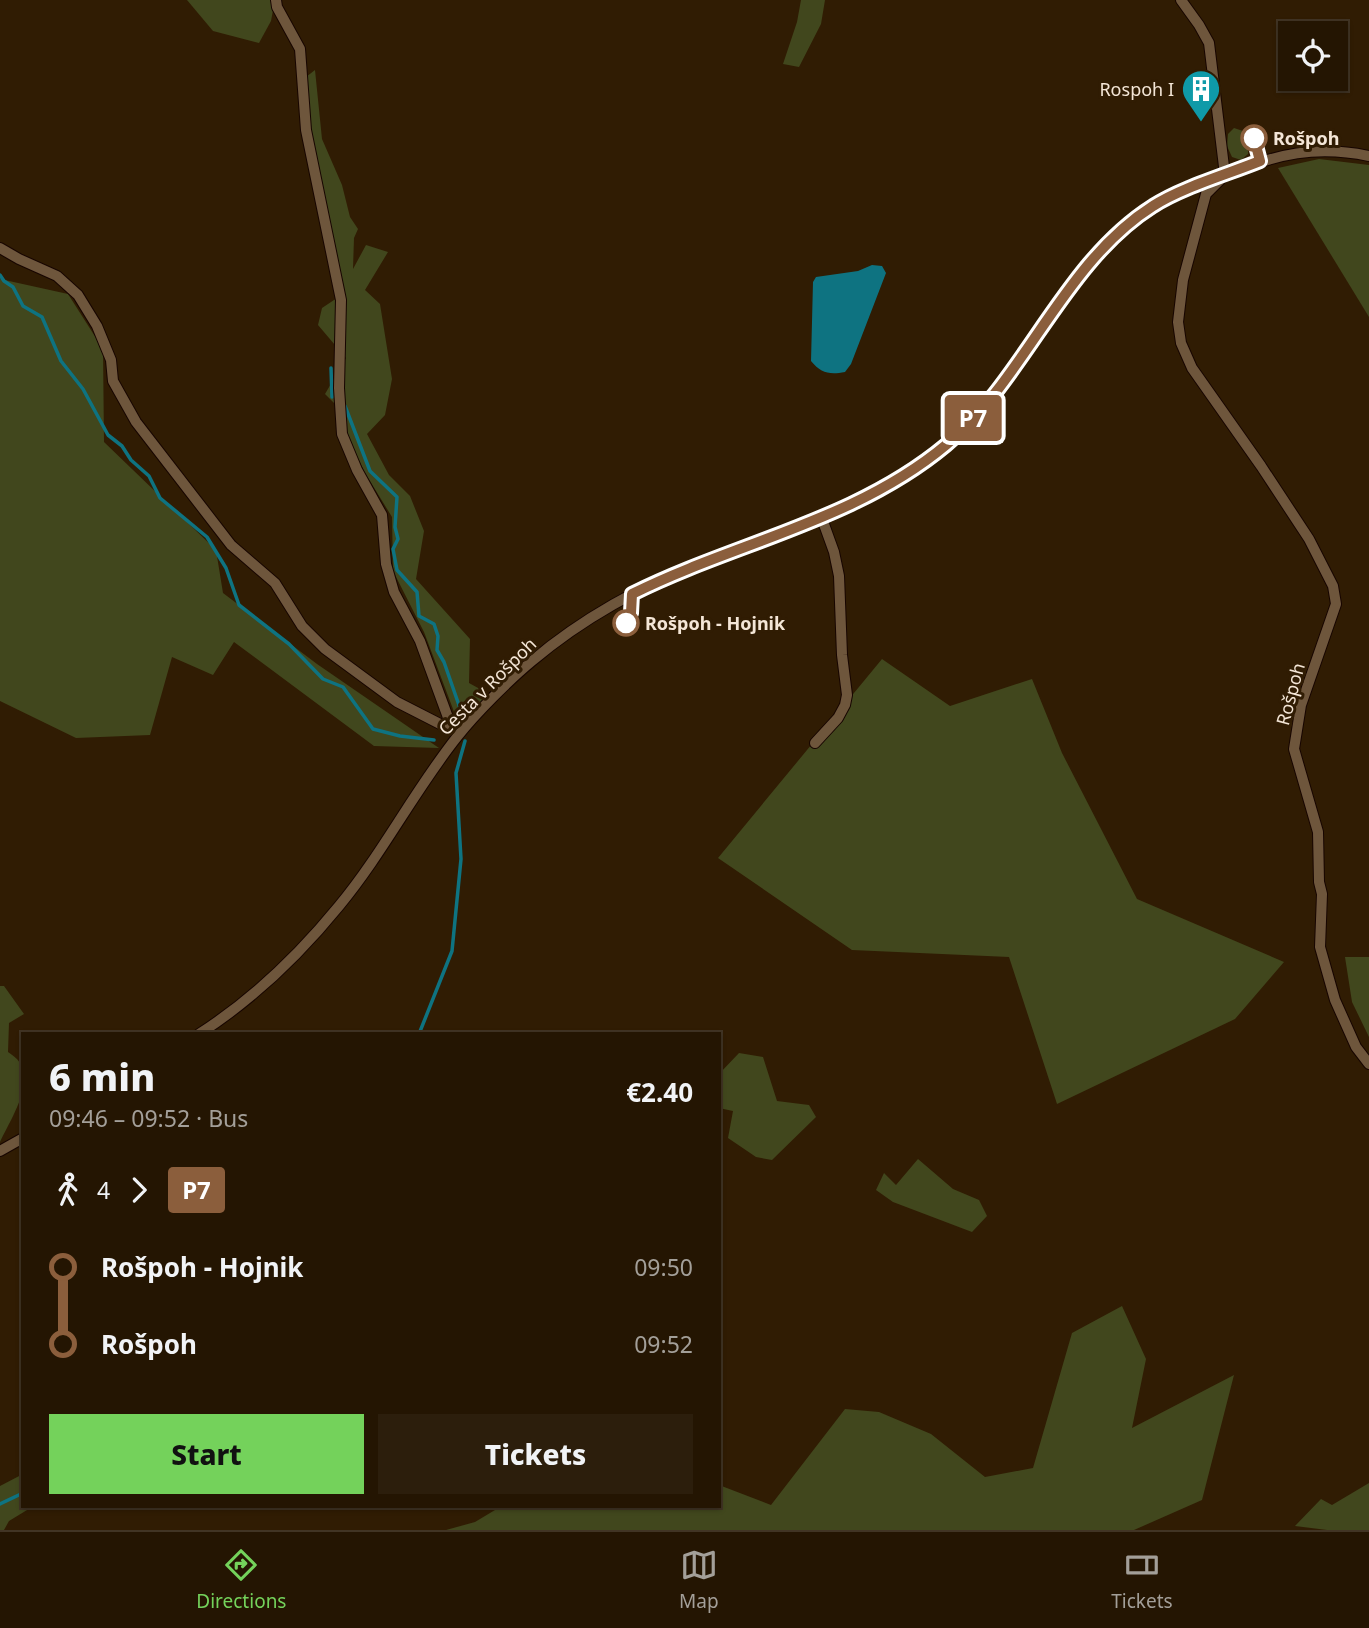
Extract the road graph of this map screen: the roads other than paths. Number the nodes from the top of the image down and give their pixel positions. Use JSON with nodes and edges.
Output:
{"nodes":[{"id":1,"x":276,"y":0,"type":"edge"},
{"id":2,"x":1181,"y":0,"type":"edge"},
{"id":3,"x":1369,"y":156,"type":"edge"},
{"id":4,"x":1225,"y":175,"type":"junction"},
{"id":5,"x":0,"y":247,"type":"edge"},
{"id":6,"x":821,"y":516,"type":"junction"},
{"id":7,"x":450,"y":723,"type":"junction"},
{"id":8,"x":458,"y":735,"type":"junction"},
{"id":9,"x":815,"y":743,"type":"dead end"},
{"id":10,"x":202,"y":1032,"type":"edge"},
{"id":11,"x":1369,"y":1064,"type":"edge"},
{"id":12,"x":21,"y":1139,"type":"edge"},
{"id":13,"x":0,"y":1151,"type":"edge"}],
"edges":[{"from":1,"to":7,"type":"street"},
{"from":2,"to":4,"type":"street"},
{"from":3,"to":4,"type":"street","name":"Cesta v Rošpoh"},
{"from":4,"to":6,"type":"street","name":"Cesta v Rošpoh"},
{"from":4,"to":11,"type":"street","name":"Rošpoh"},
{"from":5,"to":7,"type":"street"},
{"from":6,"to":8,"type":"street","name":"Cesta v Rošpoh"},
{"from":6,"to":9,"type":"street"},
{"from":7,"to":8,"type":"street"},
{"from":8,"to":10,"type":"street","name":"Cesta v Rošpoh"},
{"from":12,"to":13,"type":"street"}]}
